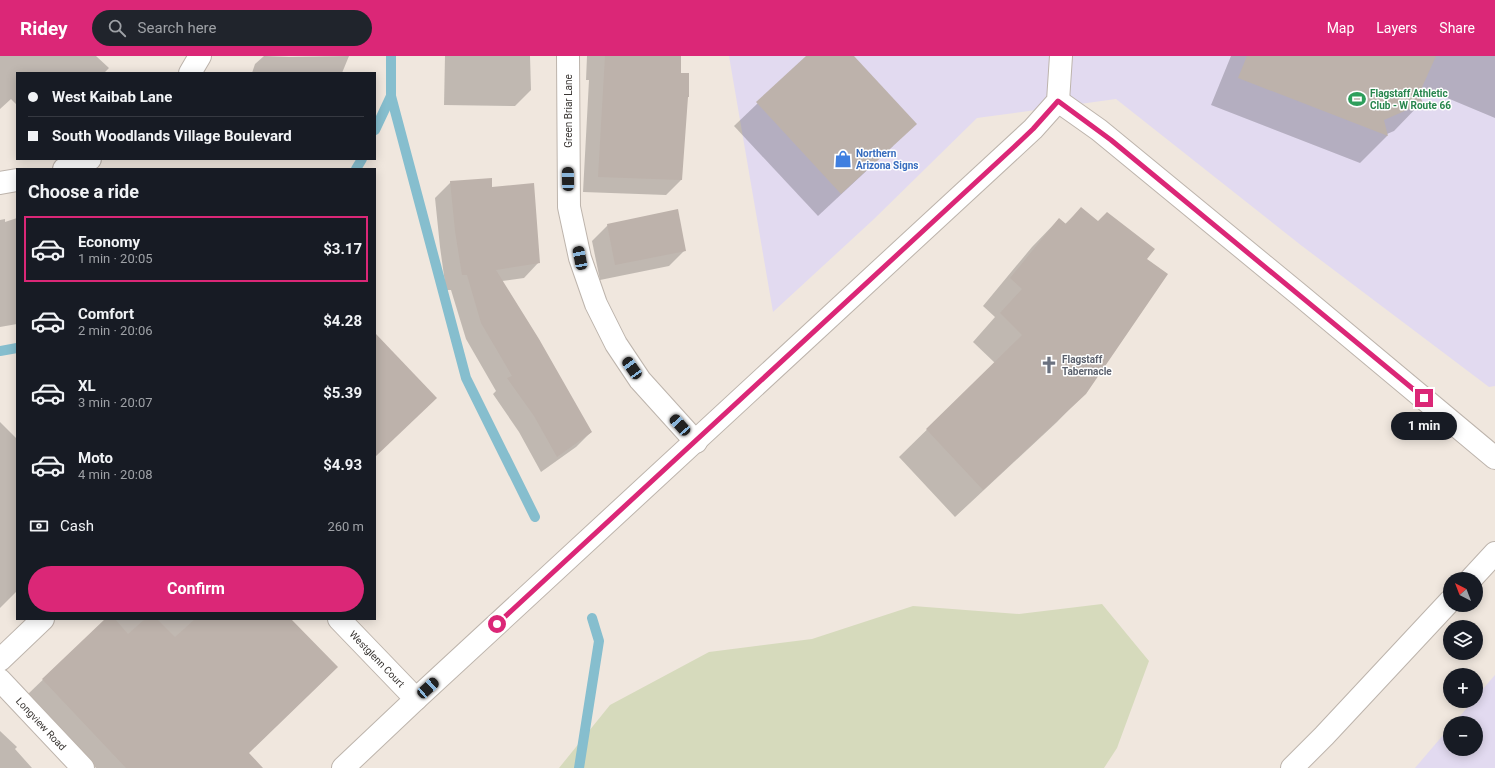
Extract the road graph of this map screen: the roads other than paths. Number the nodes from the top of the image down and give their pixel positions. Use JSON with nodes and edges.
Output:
{"nodes":[{"id":1,"x":568,"y":56,"type":"edge"},
{"id":2,"x":1061,"y":56,"type":"edge"},
{"id":3,"x":1058,"y":101,"type":"junction"},
{"id":4,"x":87,"y":160,"type":"edge"},
{"id":5,"x":67,"y":168,"type":"edge"},
{"id":6,"x":16,"y":180,"type":"edge"},
{"id":7,"x":0,"y":183,"type":"edge"},
{"id":8,"x":696,"y":442,"type":"junction"},
{"id":9,"x":1495,"y":458,"type":"edge"},
{"id":10,"x":1495,"y":553,"type":"edge"},
{"id":11,"x":1477,"y":572,"type":"edge"},
{"id":12,"x":1443,"y":608,"type":"edge"},
{"id":13,"x":42,"y":620,"type":"edge"},
{"id":14,"x":340,"y":620,"type":"edge"},
{"id":15,"x":0,"y":660,"type":"edge"},
{"id":16,"x":0,"y":680,"type":"edge"},
{"id":17,"x":416,"y":699,"type":"junction"},
{"id":18,"x":83,"y":768,"type":"edge"},
{"id":19,"x":343,"y":768,"type":"edge"},
{"id":20,"x":1292,"y":768,"type":"edge"}],
"edges":[{"from":1,"to":8,"type":"street","name":"Green Briar Lane"},
{"from":2,"to":3,"type":"street"},
{"from":3,"to":8,"type":"street"},
{"from":3,"to":9,"type":"street"},
{"from":4,"to":5,"type":"street"},
{"from":6,"to":7,"type":"street"},
{"from":8,"to":17,"type":"street"},
{"from":10,"to":11,"type":"street"},
{"from":12,"to":20,"type":"street"},
{"from":13,"to":15,"type":"street"},
{"from":14,"to":17,"type":"street","name":"Westglenn Court"},
{"from":16,"to":18,"type":"street","name":"Longview Road"},
{"from":17,"to":19,"type":"street"}]}
